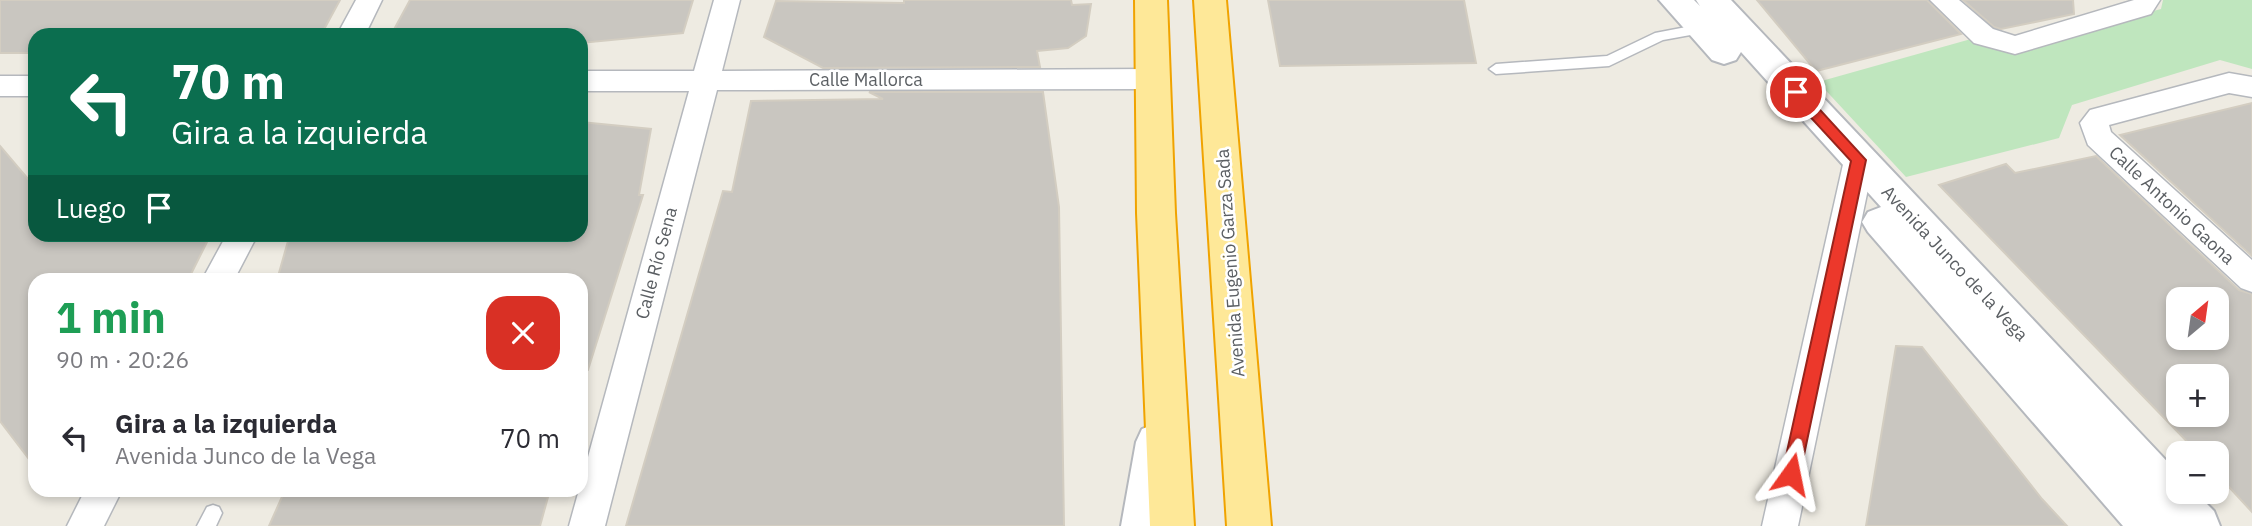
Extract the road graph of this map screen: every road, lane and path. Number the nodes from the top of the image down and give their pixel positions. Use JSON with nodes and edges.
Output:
{"nodes":[{"id":1,"x":369,"y":0,"type":"edge"},
{"id":2,"x":727,"y":0,"type":"edge"},
{"id":3,"x":1150,"y":0,"type":"edge"},
{"id":4,"x":1210,"y":0,"type":"edge"},
{"id":5,"x":1675,"y":0,"type":"edge"},
{"id":6,"x":1942,"y":0,"type":"edge"},
{"id":7,"x":2147,"y":0,"type":"edge"},
{"id":8,"x":1707,"y":14,"type":"edge"},
{"id":9,"x":355,"y":28,"type":"edge"},
{"id":10,"x":1496,"y":69,"type":"dead end"},
{"id":11,"x":1151,"y":79,"type":"junction"},
{"id":12,"x":705,"y":80,"type":"junction"},
{"id":13,"x":588,"y":81,"type":"edge"},
{"id":14,"x":0,"y":86,"type":"edge"},
{"id":15,"x":28,"y":86,"type":"edge"},
{"id":16,"x":2252,"y":87,"type":"edge"},
{"id":17,"x":1855,"y":174,"type":"junction"},
{"id":18,"x":239,"y":242,"type":"edge"},
{"id":19,"x":222,"y":273,"type":"edge"},
{"id":20,"x":2252,"y":279,"type":"edge"},
{"id":21,"x":1165,"y":402,"type":"junction"},
{"id":22,"x":1243,"y":451,"type":"junction"},
{"id":23,"x":100,"y":497,"type":"edge"},
{"id":24,"x":85,"y":526,"type":"edge"},
{"id":25,"x":587,"y":526,"type":"edge"},
{"id":26,"x":1143,"y":526,"type":"edge"},
{"id":27,"x":1172,"y":526,"type":"edge"},
{"id":28,"x":1249,"y":526,"type":"edge"},
{"id":29,"x":1272,"y":526,"type":"edge"},
{"id":30,"x":1780,"y":526,"type":"edge"},
{"id":31,"x":2151,"y":526,"type":"edge"},
{"id":32,"x":2198,"y":526,"type":"edge"}],
"edges":[{"from":1,"to":9,"type":"street"},
{"from":2,"to":12,"type":"street","name":"Calle Río Sena"},
{"from":3,"to":11,"type":"highway"},
{"from":4,"to":22,"type":"highway","name":"Avenida Eugenio Garza Sada"},
{"from":5,"to":8,"type":"street","name":"Avenida Junco de la Vega"},
{"from":6,"to":7,"type":"street"},
{"from":8,"to":10,"type":"lane"},
{"from":8,"to":17,"type":"street","name":"Avenida Junco de la Vega"},
{"from":11,"to":12,"type":"street","name":"Calle Mallorca"},
{"from":11,"to":21,"type":"highway"},
{"from":12,"to":13,"type":"street","name":"Calle Mallorca"},
{"from":12,"to":25,"type":"street","name":"Calle Río Sena"},
{"from":14,"to":15,"type":"street"},
{"from":16,"to":20,"type":"street","name":"Calle Antonio Gaona"},
{"from":17,"to":30,"type":"street"},
{"from":17,"to":31,"type":"street","name":"Avenida Junco de la Vega"},
{"from":17,"to":32,"type":"street","name":"Avenida Junco de la Vega"},
{"from":18,"to":19,"type":"street"},
{"from":21,"to":26,"type":"street"},
{"from":21,"to":27,"type":"highway"},
{"from":22,"to":28,"type":"highway","name":"Avenida Eugenio Garza Sada"},
{"from":22,"to":29,"type":"street"},
{"from":23,"to":24,"type":"street"}]}
